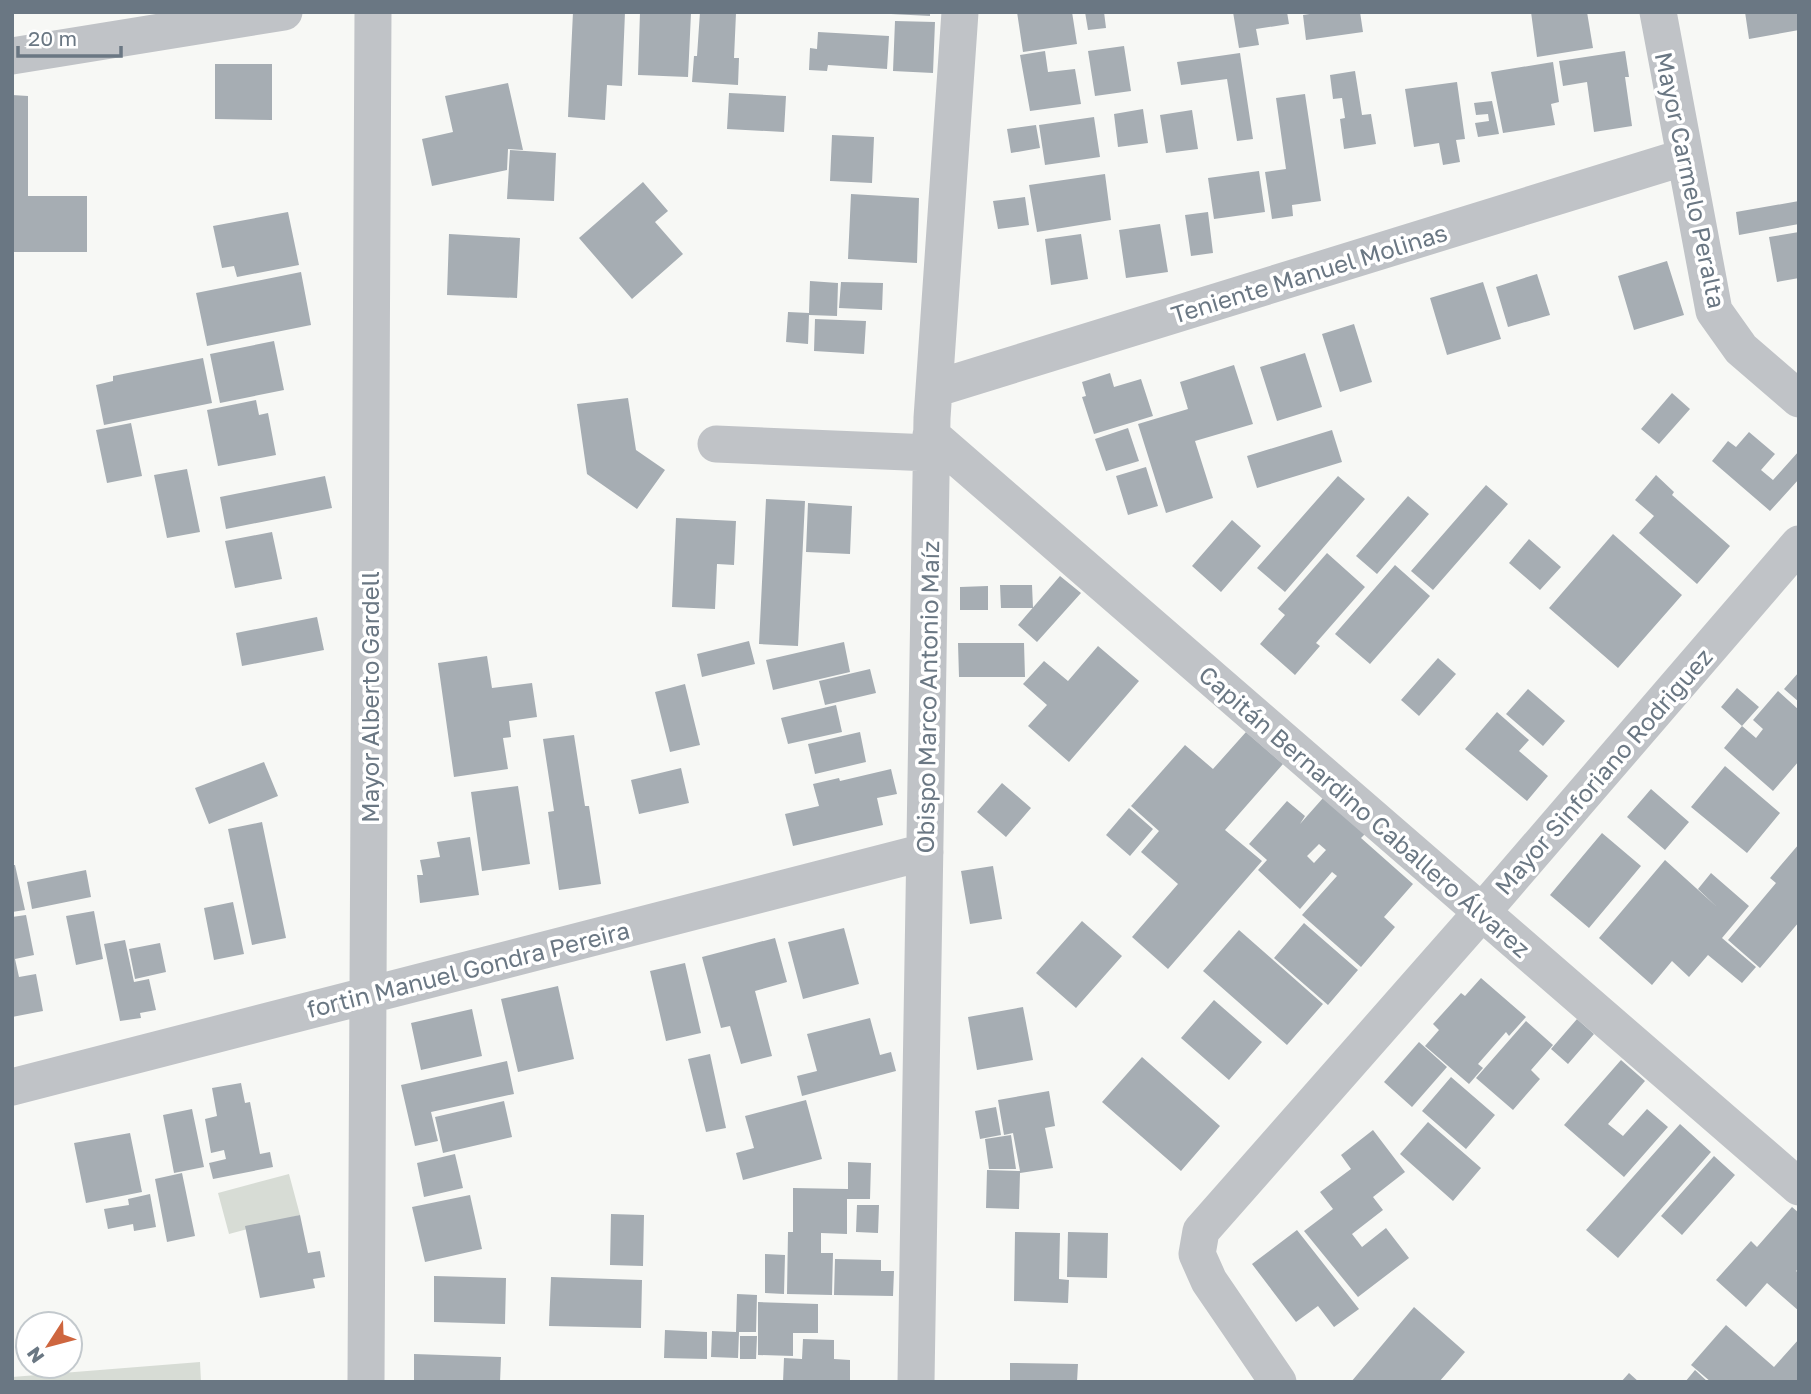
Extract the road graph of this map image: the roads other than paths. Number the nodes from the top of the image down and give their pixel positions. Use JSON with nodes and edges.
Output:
{"nodes":[{"id":1,"x":284,"y":12,"type":"edge"},
{"id":2,"x":373,"y":12,"type":"edge"},
{"id":3,"x":960,"y":12,"type":"edge"},
{"id":4,"x":1657,"y":12,"type":"edge"},
{"id":5,"x":12,"y":56,"type":"edge"},
{"id":6,"x":1685,"y":157,"type":"junction"},
{"id":7,"x":934,"y":389,"type":"junction"},
{"id":8,"x":1799,"y":399,"type":"edge"},
{"id":9,"x":716,"y":444,"type":"dead end"},
{"id":10,"x":931,"y":444,"type":"junction"},
{"id":11,"x":1799,"y":544,"type":"edge"},
{"id":12,"x":925,"y":852,"type":"junction"},
{"id":13,"x":1482,"y":912,"type":"junction"},
{"id":14,"x":368,"y":994,"type":"junction"},
{"id":15,"x":12,"y":1087,"type":"edge"},
{"id":16,"x":1799,"y":1187,"type":"edge"},
{"id":17,"x":366,"y":1382,"type":"edge"},
{"id":18,"x":916,"y":1382,"type":"edge"},
{"id":19,"x":1278,"y":1382,"type":"edge"}],
"edges":[{"from":1,"to":5,"type":"street"},
{"from":2,"to":14,"type":"street","name":"Mayor Alberto Gardell"},
{"from":3,"to":7,"type":"street","name":"Obispo Marco Antonio Maíz"},
{"from":4,"to":6,"type":"street","name":"Mayor Carmelo Peralta"},
{"from":6,"to":7,"type":"street","name":"Teniente Manuel Molinas"},
{"from":6,"to":8,"type":"street","name":"Mayor Carmelo Peralta"},
{"from":7,"to":10,"type":"street","name":"Obispo Marco Antonio Maíz"},
{"from":9,"to":10,"type":"street"},
{"from":10,"to":12,"type":"street","name":"Obispo Marco Antonio Maíz"},
{"from":10,"to":13,"type":"street","name":"Capitán Bernardino Caballero Álvarez"},
{"from":11,"to":13,"type":"street","name":"Mayor Sinforiano Rodriguez"},
{"from":12,"to":14,"type":"street","name":"fortin Manuel Gondra Pereira"},
{"from":12,"to":18,"type":"street","name":"Obispo Marco Antonio Maíz"},
{"from":13,"to":16,"type":"street","name":"Capitán Bernardino Caballero Álvarez"},
{"from":13,"to":19,"type":"street","name":"Mayor Sinforiano Rodriguez"},
{"from":14,"to":15,"type":"street","name":"fortin Manuel Gondra Pereira"},
{"from":14,"to":17,"type":"street","name":"Mayor Alberto Gardell"}]}
